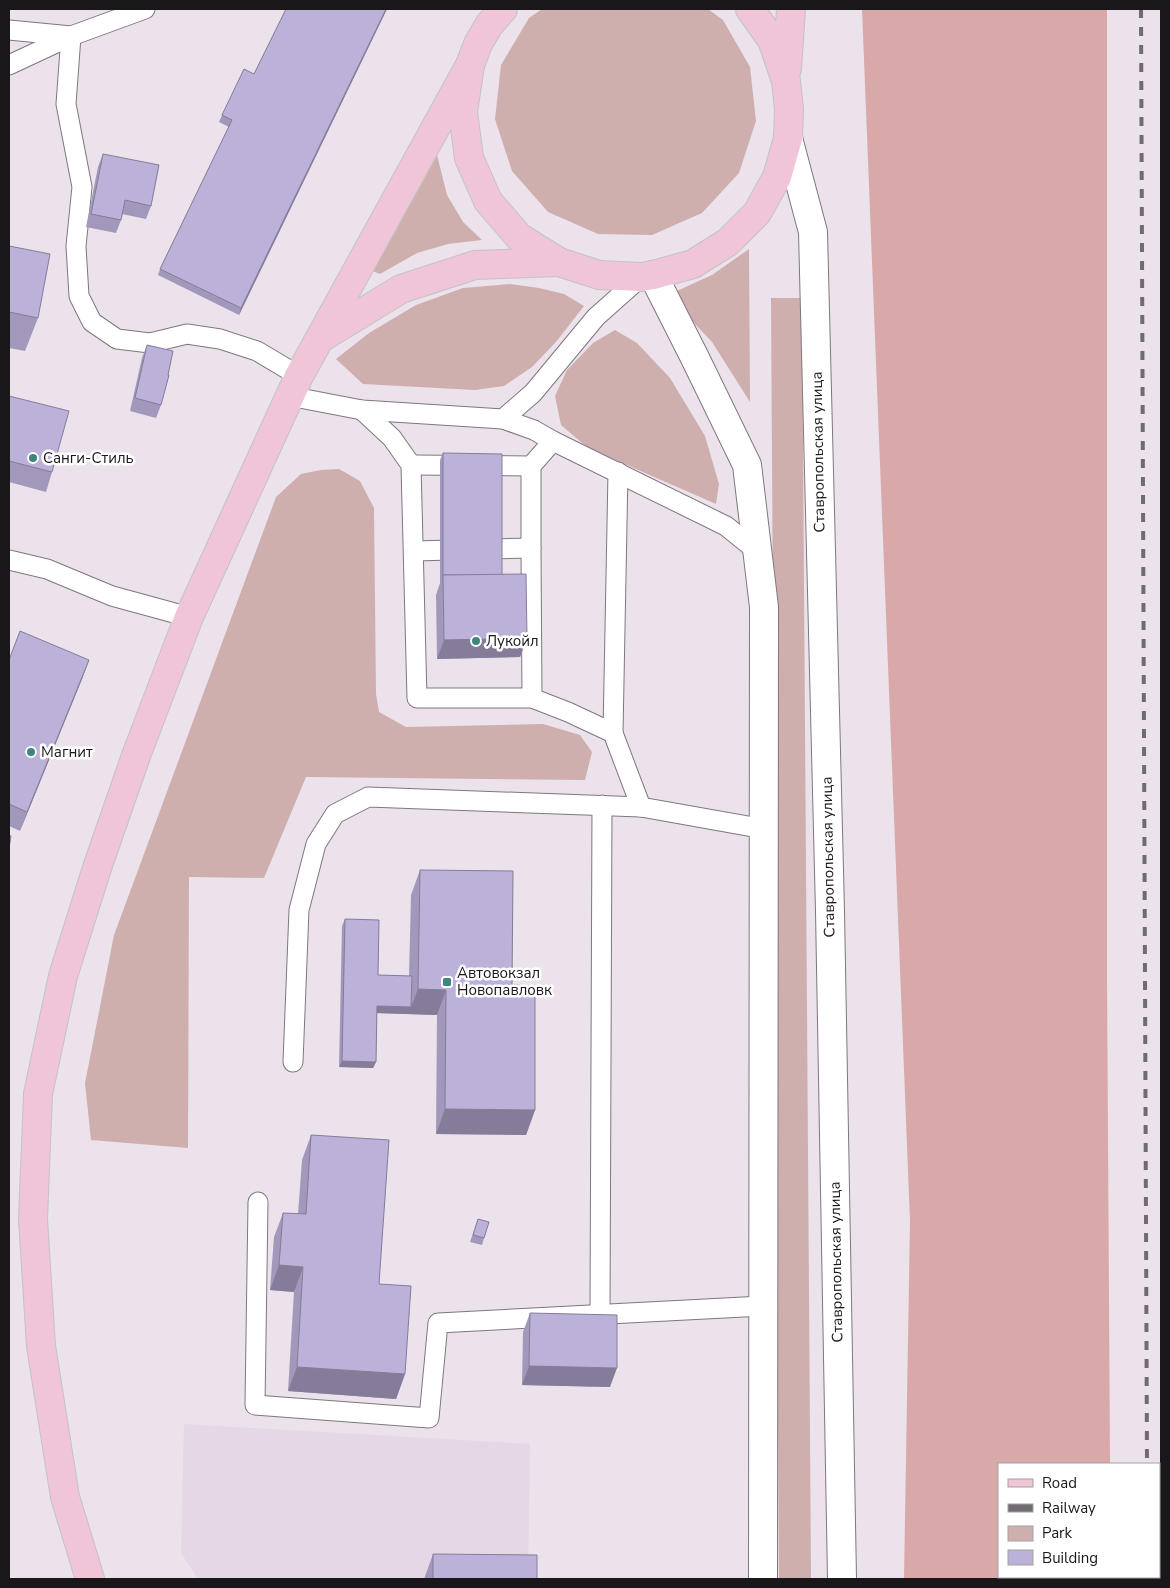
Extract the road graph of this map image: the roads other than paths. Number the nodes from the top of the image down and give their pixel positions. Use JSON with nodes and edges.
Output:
{"nodes":[{"id":1,"x":145,"y":9,"type":"edge"},
{"id":2,"x":750,"y":9,"type":"edge"},
{"id":3,"x":791,"y":9,"type":"edge"},
{"id":4,"x":496,"y":14,"type":"edge"},
{"id":5,"x":9,"y":30,"type":"edge"},
{"id":6,"x":71,"y":36,"type":"junction"},
{"id":7,"x":9,"y":65,"type":"edge"},
{"id":8,"x":470,"y":65,"type":"junction"},
{"id":9,"x":786,"y":80,"type":"junction"},
{"id":10,"x":788,"y":138,"type":"junction"},
{"id":11,"x":559,"y":262,"type":"junction"},
{"id":12,"x":647,"y":276,"type":"junction"},
{"id":13,"x":320,"y":338,"type":"junction"},
{"id":14,"x":294,"y":386,"type":"junction"},
{"id":15,"x":362,"y":410,"type":"junction"},
{"id":16,"x":503,"y":419,"type":"junction"},
{"id":17,"x":553,"y":441,"type":"junction"},
{"id":18,"x":411,"y":465,"type":"junction"},
{"id":19,"x":531,"y":466,"type":"junction"},
{"id":20,"x":618,"y":472,"type":"junction"},
{"id":21,"x":531,"y":548,"type":"junction"},
{"id":22,"x":414,"y":551,"type":"junction"},
{"id":23,"x":757,"y":551,"type":"junction"},
{"id":24,"x":9,"y":560,"type":"edge"},
{"id":25,"x":189,"y":617,"type":"junction"},
{"id":26,"x":532,"y":698,"type":"junction"},
{"id":27,"x":613,"y":733,"type":"junction"},
{"id":28,"x":602,"y":805,"type":"junction"},
{"id":29,"x":641,"y":807,"type":"junction"},
{"id":30,"x":764,"y":828,"type":"junction"},
{"id":31,"x":293,"y":1062,"type":"dead end"},
{"id":32,"x":258,"y":1202,"type":"dead end"},
{"id":33,"x":764,"y":1306,"type":"junction"},
{"id":34,"x":600,"y":1314,"type":"junction"},
{"id":35,"x":90,"y":1579,"type":"edge"},
{"id":36,"x":763,"y":1579,"type":"edge"},
{"id":37,"x":842,"y":1579,"type":"edge"}],
"edges":[{"from":1,"to":6,"type":"lane"},
{"from":2,"to":9,"type":"main road"},
{"from":3,"to":9,"type":"main road"},
{"from":4,"to":8,"type":"main road"},
{"from":5,"to":6,"type":"lane"},
{"from":6,"to":7,"type":"lane"},
{"from":6,"to":14,"type":"lane"},
{"from":8,"to":11,"type":"main road"},
{"from":8,"to":13,"type":"main road"},
{"from":9,"to":10,"type":"main road"},
{"from":10,"to":12,"type":"main road"},
{"from":10,"to":37,"type":"main road","name":"Ставропольская улица"},
{"from":11,"to":12,"type":"main road"},
{"from":11,"to":13,"type":"main road"},
{"from":12,"to":16,"type":"lane"},
{"from":12,"to":23,"type":"main road"},
{"from":13,"to":14,"type":"main road"},
{"from":14,"to":15,"type":"lane"},
{"from":14,"to":25,"type":"main road"},
{"from":15,"to":16,"type":"lane"},
{"from":15,"to":18,"type":"lane"},
{"from":16,"to":17,"type":"lane"},
{"from":17,"to":19,"type":"lane"},
{"from":17,"to":20,"type":"lane"},
{"from":18,"to":19,"type":"lane"},
{"from":18,"to":22,"type":"lane"},
{"from":19,"to":21,"type":"lane"},
{"from":20,"to":23,"type":"lane"},
{"from":20,"to":27,"type":"lane"},
{"from":21,"to":22,"type":"lane"},
{"from":21,"to":26,"type":"lane"},
{"from":22,"to":26,"type":"lane"},
{"from":23,"to":30,"type":"main road"},
{"from":24,"to":25,"type":"lane"},
{"from":25,"to":35,"type":"main road"},
{"from":26,"to":27,"type":"lane"},
{"from":27,"to":29,"type":"lane"},
{"from":28,"to":29,"type":"lane"},
{"from":28,"to":31,"type":"lane"},
{"from":28,"to":34,"type":"lane"},
{"from":29,"to":30,"type":"lane"},
{"from":30,"to":33,"type":"main road"},
{"from":32,"to":34,"type":"lane"},
{"from":33,"to":34,"type":"lane"},
{"from":33,"to":36,"type":"main road"}]}
